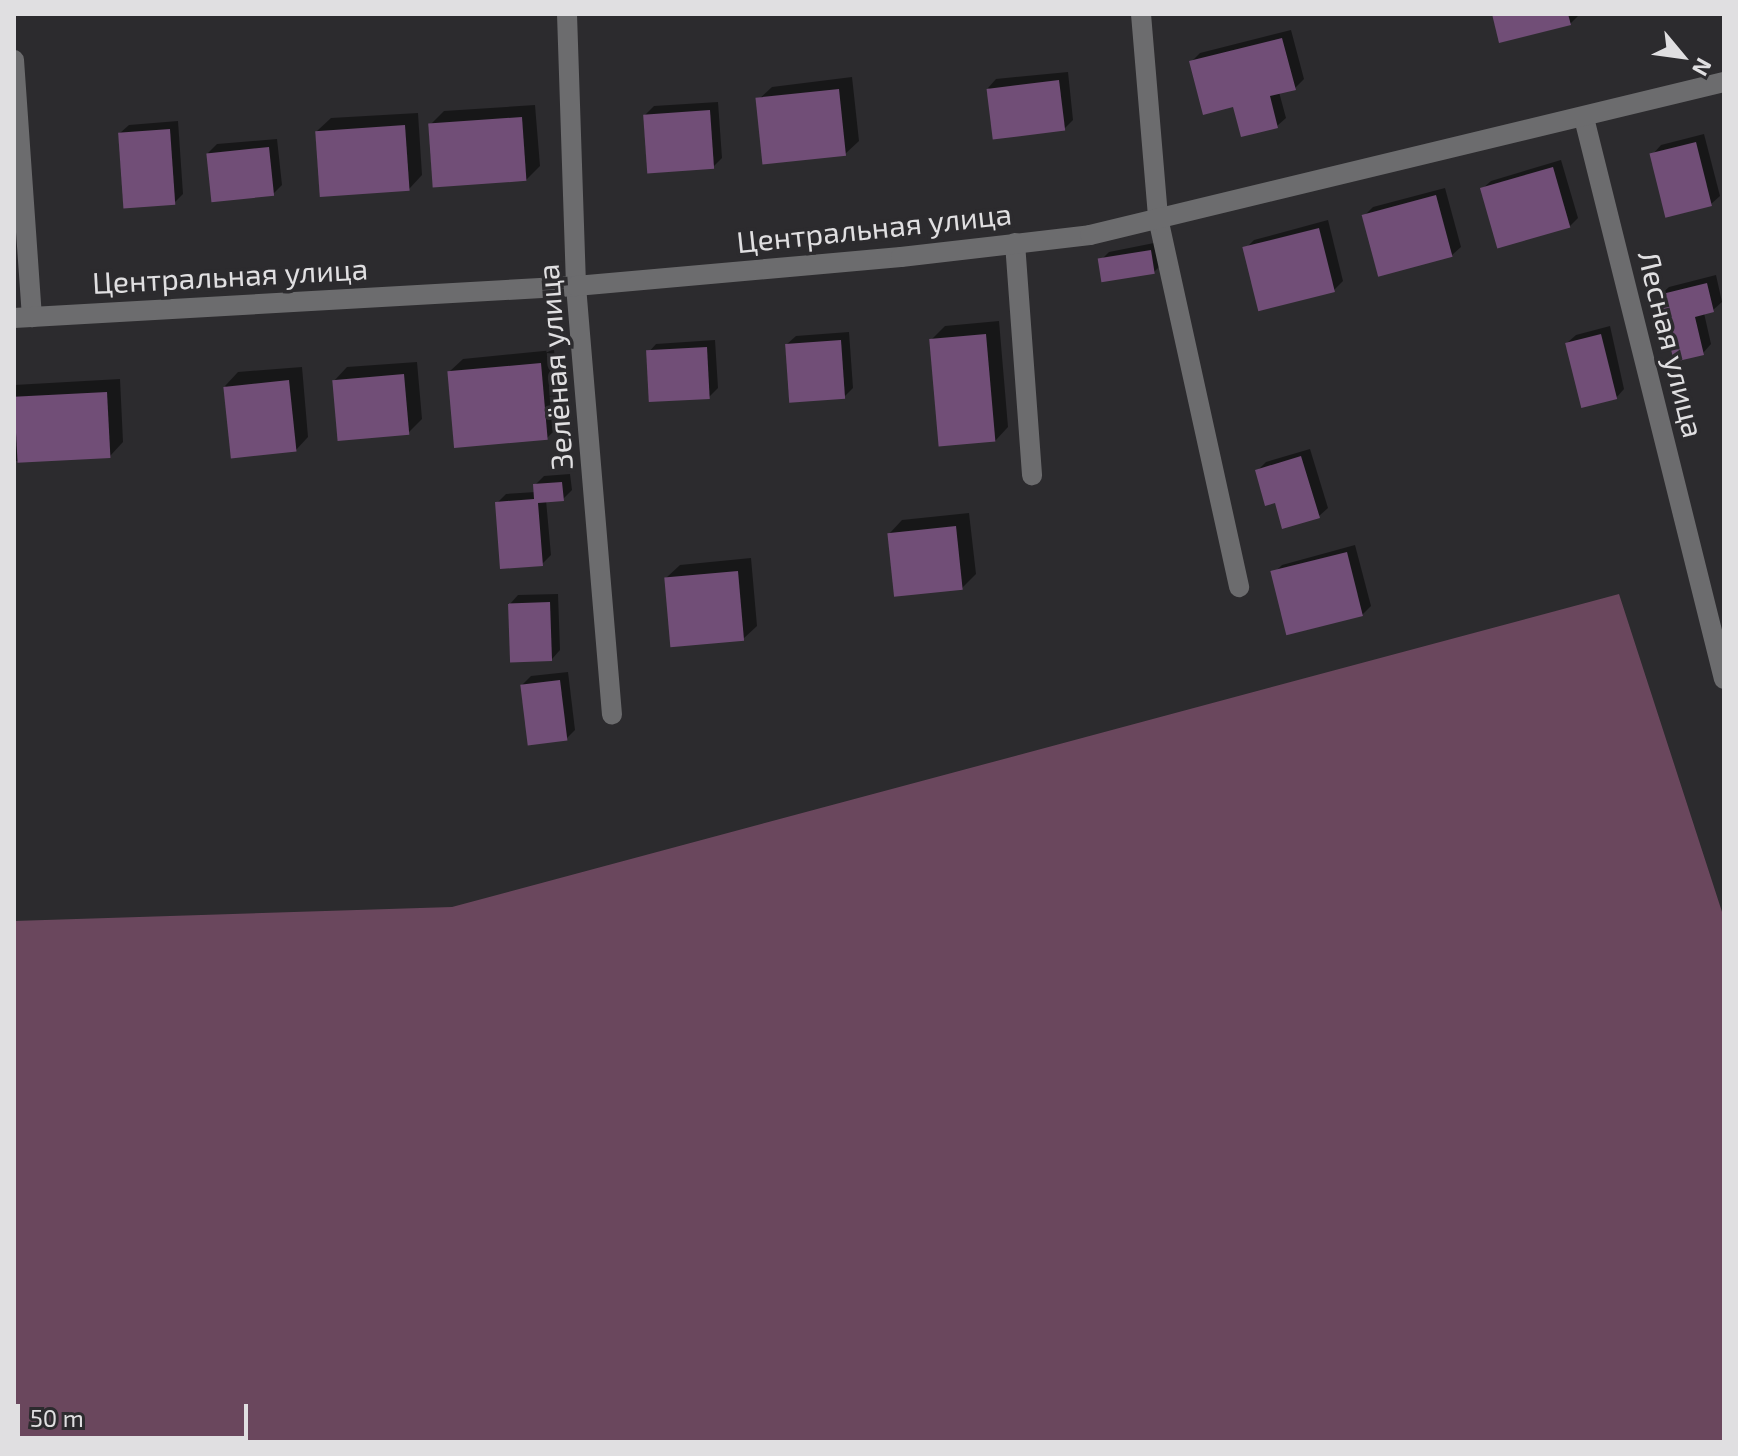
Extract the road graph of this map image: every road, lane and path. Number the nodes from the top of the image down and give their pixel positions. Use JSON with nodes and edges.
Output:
{"nodes":[{"id":1,"x":567,"y":14,"type":"edge"},
{"id":2,"x":1141,"y":14,"type":"edge"},
{"id":3,"x":14,"y":60,"type":"edge"},
{"id":4,"x":1724,"y":82,"type":"edge"},
{"id":5,"x":1584,"y":118,"type":"junction"},
{"id":6,"x":1158,"y":218,"type":"junction"},
{"id":7,"x":1015,"y":243,"type":"junction"},
{"id":8,"x":576,"y":286,"type":"junction"},
{"id":9,"x":23,"y":317,"type":"edge"},
{"id":10,"x":1032,"y":475,"type":"dead end"},
{"id":11,"x":1239,"y":587,"type":"dead end"},
{"id":12,"x":1724,"y":679,"type":"edge"},
{"id":13,"x":612,"y":714,"type":"dead end"}],
"edges":[{"from":1,"to":8,"type":"street","name":"Зелёная улица"},
{"from":2,"to":6,"type":"street"},
{"from":3,"to":9,"type":"street"},
{"from":4,"to":5,"type":"street","name":"Центральная улица"},
{"from":5,"to":6,"type":"street","name":"Центральная улица"},
{"from":5,"to":12,"type":"street","name":"Лесная улица"},
{"from":6,"to":7,"type":"street","name":"Центральная улица"},
{"from":6,"to":11,"type":"street"},
{"from":7,"to":8,"type":"street","name":"Центральная улица"},
{"from":7,"to":10,"type":"street"},
{"from":8,"to":9,"type":"street","name":"Центральная улица"},
{"from":8,"to":13,"type":"street","name":"Зелёная улица"}]}
